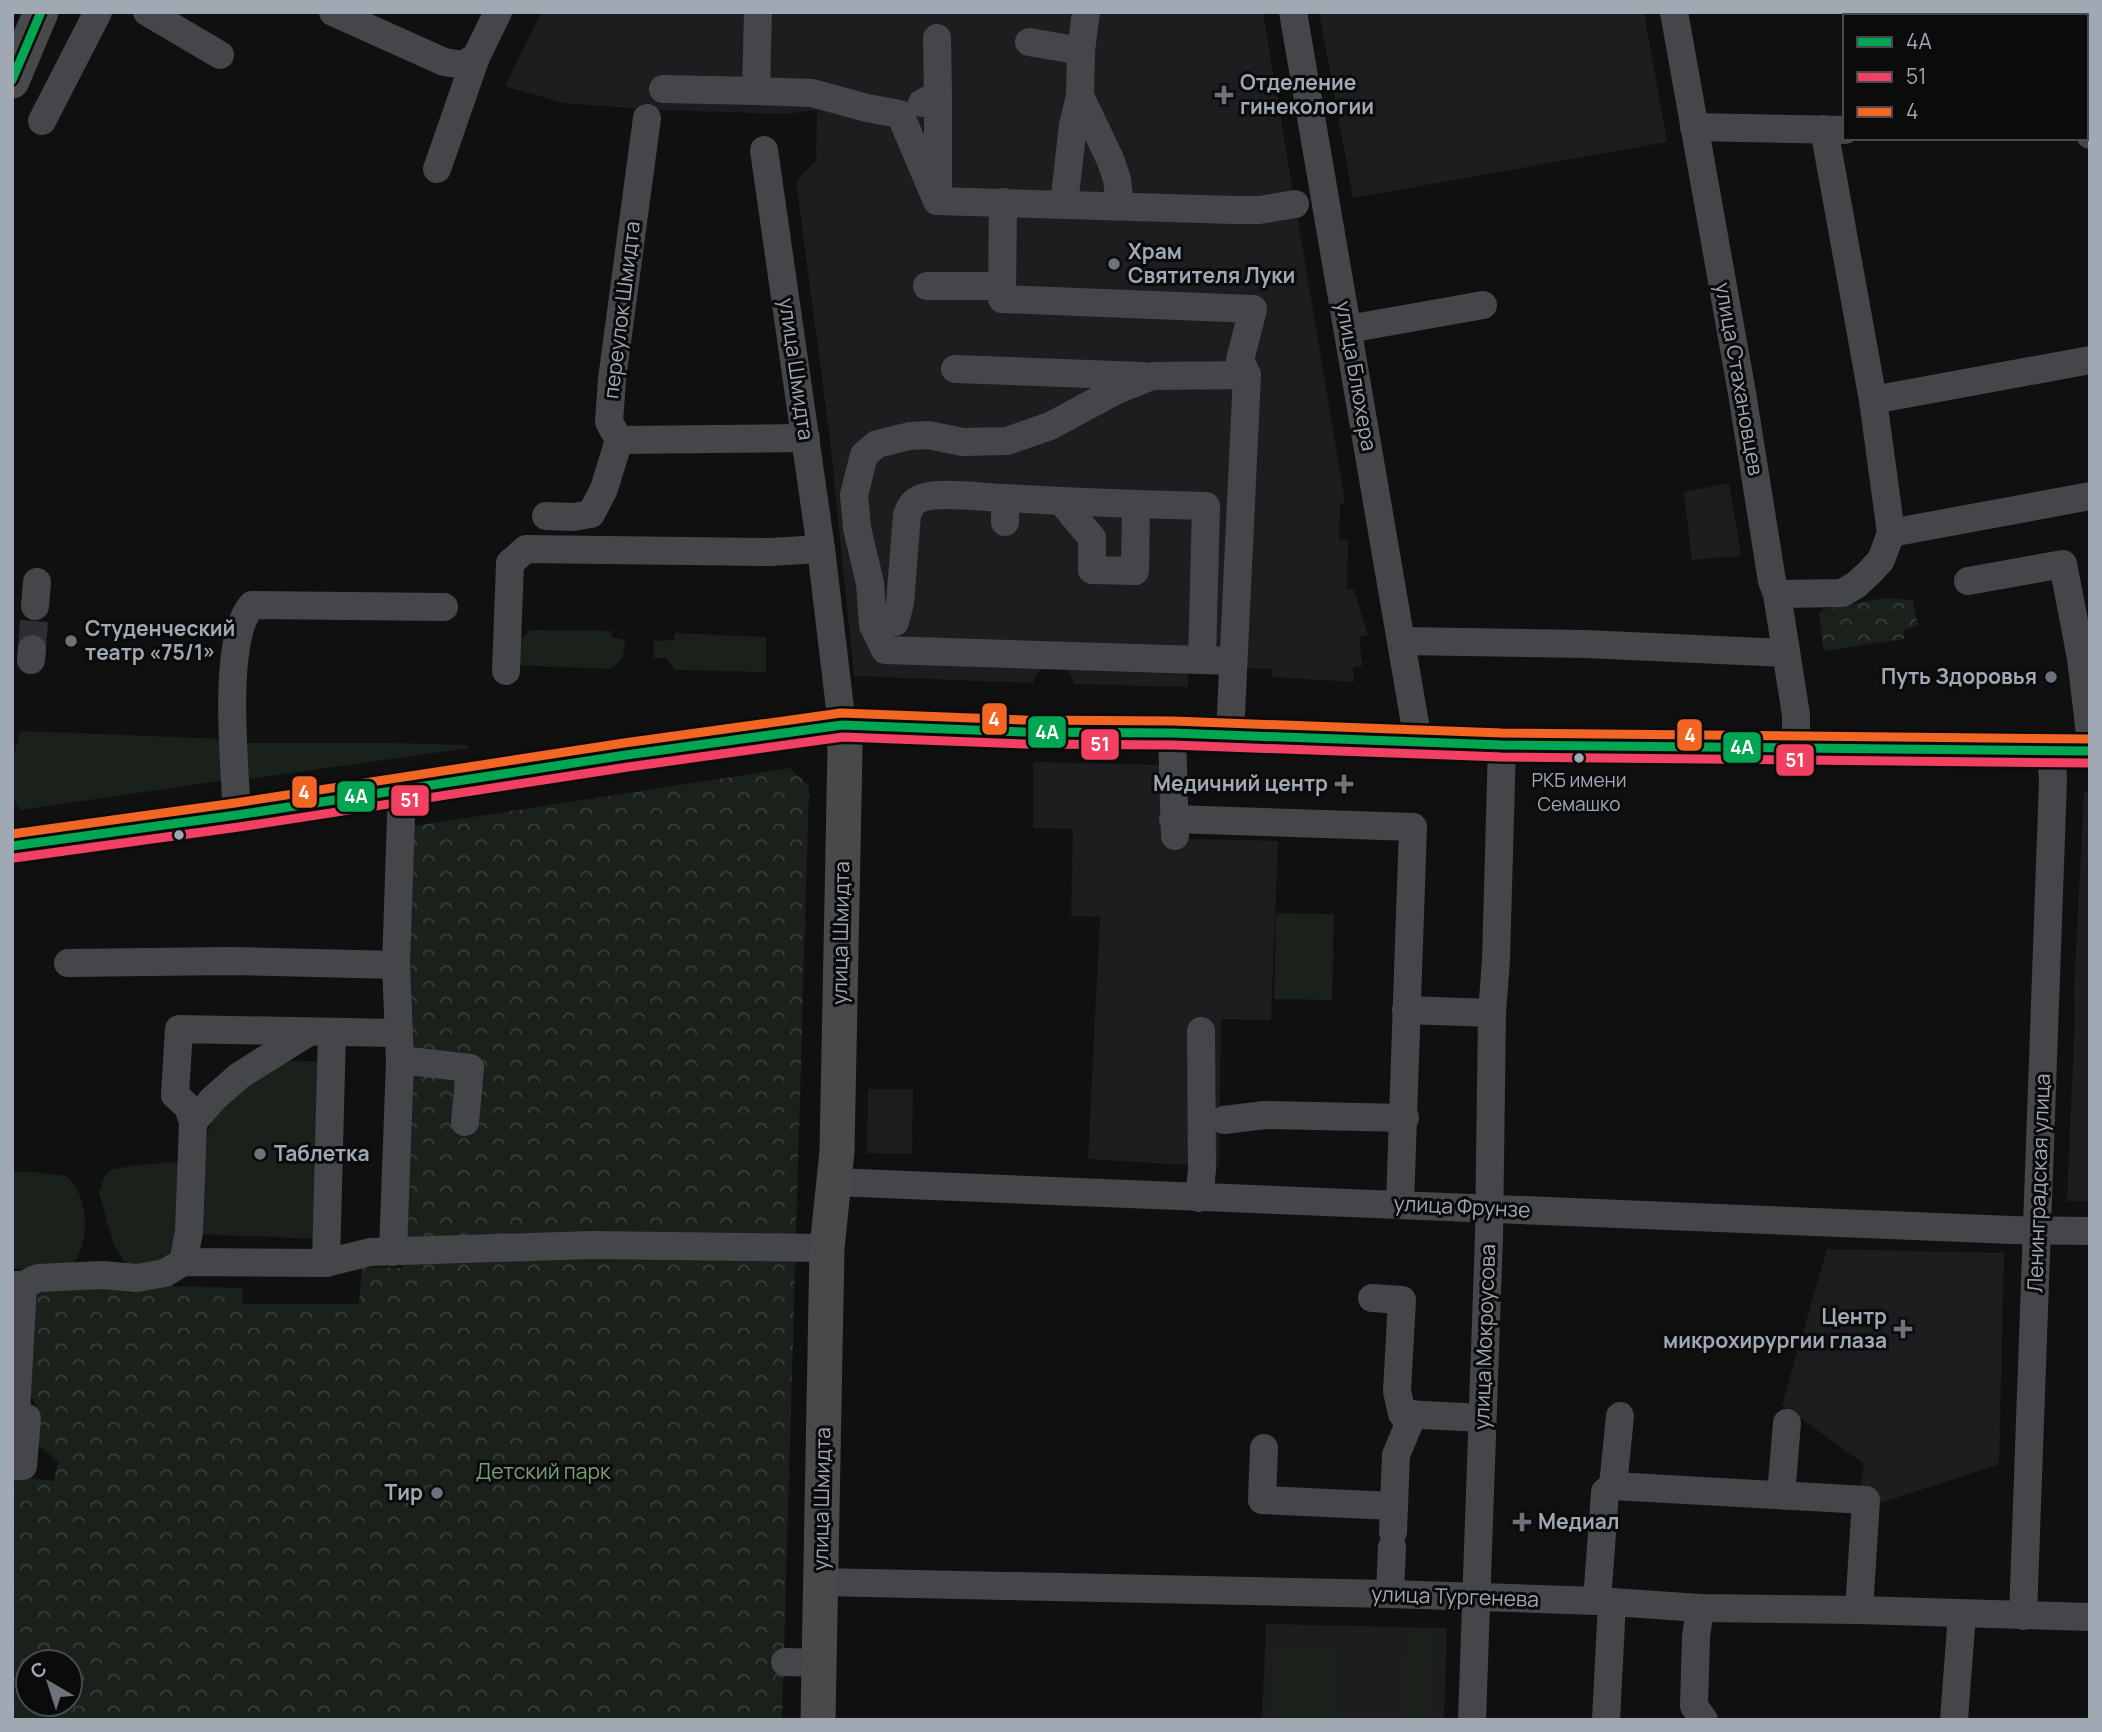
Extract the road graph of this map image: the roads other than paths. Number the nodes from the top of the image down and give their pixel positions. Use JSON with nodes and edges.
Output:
{"nodes":[{"id":1,"x":41,"y":12,"type":"edge"},
{"id":2,"x":98,"y":12,"type":"edge"},
{"id":3,"x":147,"y":12,"type":"edge"},
{"id":4,"x":333,"y":12,"type":"edge"},
{"id":5,"x":498,"y":12,"type":"edge"},
{"id":6,"x":758,"y":12,"type":"edge"},
{"id":7,"x":1086,"y":12,"type":"edge"},
{"id":8,"x":1293,"y":12,"type":"edge"},
{"id":9,"x":1674,"y":12,"type":"edge"},
{"id":10,"x":937,"y":38,"type":"dead end"},
{"id":11,"x":1029,"y":42,"type":"dead end"},
{"id":12,"x":1081,"y":51,"type":"junction"},
{"id":13,"x":220,"y":54,"type":"dead end"},
{"id":14,"x":476,"y":57,"type":"junction"},
{"id":15,"x":12,"y":81,"type":"edge"},
{"id":16,"x":663,"y":89,"type":"dead end"},
{"id":17,"x":756,"y":90,"type":"junction"},
{"id":18,"x":938,"y":95,"type":"junction"},
{"id":19,"x":1080,"y":96,"type":"junction"},
{"id":20,"x":900,"y":114,"type":"junction"},
{"id":21,"x":647,"y":118,"type":"dead end"},
{"id":22,"x":42,"y":121,"type":"dead end"},
{"id":23,"x":1694,"y":127,"type":"junction"},
{"id":24,"x":1834,"y":130,"type":"edge"},
{"id":25,"x":764,"y":150,"type":"dead end"},
{"id":26,"x":437,"y":169,"type":"dead end"},
{"id":27,"x":937,"y":201,"type":"junction"},
{"id":28,"x":1003,"y":202,"type":"junction"},
{"id":29,"x":1064,"y":204,"type":"junction"},
{"id":30,"x":1295,"y":204,"type":"dead end"},
{"id":31,"x":1120,"y":205,"type":"junction"},
{"id":32,"x":927,"y":286,"type":"dead end"},
{"id":33,"x":1002,"y":286,"type":"junction"},
{"id":34,"x":1483,"y":305,"type":"dead end"},
{"id":35,"x":1348,"y":329,"type":"junction"},
{"id":36,"x":2090,"y":360,"type":"edge"},
{"id":37,"x":955,"y":369,"type":"dead end"},
{"id":38,"x":1247,"y":375,"type":"junction"},
{"id":39,"x":1152,"y":376,"type":"junction"},
{"id":40,"x":1873,"y":400,"type":"junction"},
{"id":41,"x":806,"y":438,"type":"junction"},
{"id":42,"x":619,"y":440,"type":"junction"},
{"id":43,"x":2090,"y":496,"type":"edge"},
{"id":44,"x":1061,"y":500,"type":"junction"},
{"id":45,"x":1136,"y":504,"type":"junction"},
{"id":46,"x":546,"y":516,"type":"dead end"},
{"id":47,"x":1891,"y":533,"type":"junction"},
{"id":48,"x":821,"y":550,"type":"junction"},
{"id":49,"x":1968,"y":581,"type":"dead end"},
{"id":50,"x":1777,"y":594,"type":"junction"},
{"id":51,"x":444,"y":607,"type":"dead end"},
{"id":52,"x":873,"y":625,"type":"junction"},
{"id":53,"x":1402,"y":641,"type":"junction"},
{"id":54,"x":1786,"y":653,"type":"junction"},
{"id":55,"x":1202,"y":660,"type":"junction"},
{"id":56,"x":1233,"y":661,"type":"junction"},
{"id":57,"x":506,"y":671,"type":"dead end"},
{"id":58,"x":842,"y":725,"type":"junction"},
{"id":59,"x":1172,"y":733,"type":"junction"},
{"id":60,"x":2090,"y":734,"type":"edge"},
{"id":61,"x":1230,"y":735,"type":"junction"},
{"id":62,"x":1418,"y":741,"type":"junction"},
{"id":63,"x":1502,"y":745,"type":"junction"},
{"id":64,"x":1796,"y":747,"type":"junction"},
{"id":65,"x":2052,"y":750,"type":"junction"},
{"id":66,"x":2090,"y":751,"type":"edge"},
{"id":67,"x":402,"y":789,"type":"junction"},
{"id":68,"x":237,"y":815,"type":"junction"},
{"id":69,"x":14,"y":844,"type":"edge"},
{"id":70,"x":394,"y":950,"type":"junction"},
{"id":71,"x":68,"y":962,"type":"dead end"},
{"id":72,"x":1406,"y":1010,"type":"junction"},
{"id":73,"x":1492,"y":1013,"type":"junction"},
{"id":74,"x":1201,"y":1031,"type":"dead end"},
{"id":75,"x":320,"y":1032,"type":"junction"},
{"id":76,"x":398,"y":1047,"type":"junction"},
{"id":77,"x":1405,"y":1118,"type":"junction"},
{"id":78,"x":1224,"y":1120,"type":"dead end"},
{"id":79,"x":193,"y":1122,"type":"junction"},
{"id":80,"x":465,"y":1122,"type":"dead end"},
{"id":81,"x":834,"y":1182,"type":"junction"},
{"id":82,"x":1199,"y":1198,"type":"junction"},
{"id":83,"x":1400,"y":1204,"type":"junction"},
{"id":84,"x":1489,"y":1208,"type":"junction"},
{"id":85,"x":2038,"y":1230,"type":"junction"},
{"id":86,"x":2090,"y":1231,"type":"edge"},
{"id":87,"x":827,"y":1248,"type":"junction"},
{"id":88,"x":393,"y":1252,"type":"junction"},
{"id":89,"x":183,"y":1262,"type":"junction"},
{"id":90,"x":326,"y":1263,"type":"junction"},
{"id":91,"x":18,"y":1285,"type":"edge"},
{"id":92,"x":1373,"y":1298,"type":"dead end"},
{"id":93,"x":1413,"y":1415,"type":"junction"},
{"id":94,"x":1620,"y":1416,"type":"dead end"},
{"id":95,"x":1482,"y":1418,"type":"junction"},
{"id":96,"x":1787,"y":1423,"type":"dead end"},
{"id":97,"x":1264,"y":1448,"type":"dead end"},
{"id":98,"x":12,"y":1466,"type":"edge"},
{"id":99,"x":1613,"y":1486,"type":"junction"},
{"id":100,"x":1781,"y":1495,"type":"junction"},
{"id":101,"x":1393,"y":1528,"type":"junction"},
{"id":102,"x":820,"y":1582,"type":"junction"},
{"id":103,"x":1390,"y":1594,"type":"junction"},
{"id":104,"x":1476,"y":1597,"type":"junction"},
{"id":105,"x":1604,"y":1602,"type":"junction"},
{"id":106,"x":1700,"y":1608,"type":"junction"},
{"id":107,"x":1859,"y":1610,"type":"junction"},
{"id":108,"x":1962,"y":1614,"type":"junction"},
{"id":109,"x":2023,"y":1616,"type":"junction"},
{"id":110,"x":2090,"y":1618,"type":"edge"},
{"id":111,"x":785,"y":1662,"type":"dead end"},
{"id":112,"x":820,"y":1663,"type":"junction"},
{"id":113,"x":818,"y":1720,"type":"edge"},
{"id":114,"x":1472,"y":1720,"type":"edge"},
{"id":115,"x":1606,"y":1720,"type":"edge"},
{"id":116,"x":1704,"y":1720,"type":"edge"},
{"id":117,"x":1954,"y":1720,"type":"edge"}],
"edges":[{"from":1,"to":15,"type":"main road"},
{"from":2,"to":22,"type":"street"},
{"from":3,"to":13,"type":"street"},
{"from":4,"to":14,"type":"street"},
{"from":5,"to":14,"type":"street"},
{"from":6,"to":17,"type":"street"},
{"from":7,"to":12,"type":"street"},
{"from":8,"to":35,"type":"street","name":"улица Блюхера"},
{"from":9,"to":23,"type":"street","name":"улица Стахановцев"},
{"from":10,"to":18,"type":"street"},
{"from":11,"to":12,"type":"street"},
{"from":12,"to":19,"type":"street"},
{"from":14,"to":26,"type":"street"},
{"from":16,"to":17,"type":"street"},
{"from":17,"to":20,"type":"street"},
{"from":18,"to":20,"type":"street"},
{"from":18,"to":27,"type":"street"},
{"from":19,"to":29,"type":"street"},
{"from":19,"to":31,"type":"street"},
{"from":20,"to":27,"type":"street"},
{"from":21,"to":42,"type":"street","name":"переулок Шмидта"},
{"from":23,"to":24,"type":"street"},
{"from":23,"to":50,"type":"street","name":"улица Стахановцев"},
{"from":24,"to":40,"type":"street"},
{"from":25,"to":41,"type":"street","name":"улица Шмидта"},
{"from":27,"to":28,"type":"street"},
{"from":28,"to":29,"type":"street"},
{"from":28,"to":33,"type":"street"},
{"from":29,"to":31,"type":"street"},
{"from":30,"to":31,"type":"street"},
{"from":32,"to":33,"type":"street"},
{"from":33,"to":38,"type":"street"},
{"from":34,"to":35,"type":"street"},
{"from":35,"to":53,"type":"street","name":"улица Блюхера"},
{"from":36,"to":40,"type":"street"},
{"from":37,"to":39,"type":"street"},
{"from":38,"to":39,"type":"street"},
{"from":38,"to":56,"type":"street"},
{"from":39,"to":52,"type":"street"},
{"from":40,"to":47,"type":"street"},
{"from":41,"to":42,"type":"street"},
{"from":41,"to":48,"type":"street","name":"улица Шмидта"},
{"from":42,"to":46,"type":"street"},
{"from":43,"to":47,"type":"street"},
{"from":44,"to":45,"type":"street"},
{"from":44,"to":45,"type":"street"},
{"from":44,"to":52,"type":"street"},
{"from":45,"to":55,"type":"street"},
{"from":47,"to":50,"type":"street"},
{"from":48,"to":57,"type":"street"},
{"from":48,"to":58,"type":"street","name":"улица Шмидта"},
{"from":49,"to":60,"type":"street"},
{"from":50,"to":54,"type":"street","name":"улица Стахановцев"},
{"from":51,"to":68,"type":"street"},
{"from":52,"to":55,"type":"street"},
{"from":53,"to":54,"type":"street"},
{"from":53,"to":62,"type":"street","name":"улица Блюхера"},
{"from":54,"to":64,"type":"street","name":"улица Стахановцев"},
{"from":55,"to":56,"type":"street"},
{"from":56,"to":61,"type":"street"},
{"from":58,"to":59,"type":"main road"},
{"from":58,"to":67,"type":"main road"},
{"from":58,"to":81,"type":"main road","name":"улица Шмидта"},
{"from":59,"to":61,"type":"main road"},
{"from":59,"to":72,"type":"street"},
{"from":61,"to":62,"type":"main road"},
{"from":62,"to":63,"type":"main road"},
{"from":63,"to":64,"type":"main road"},
{"from":63,"to":73,"type":"street","name":"улица Мокроусова"},
{"from":64,"to":65,"type":"main road"},
{"from":65,"to":66,"type":"main road"},
{"from":65,"to":85,"type":"street","name":"Ленинградская улица"},
{"from":67,"to":68,"type":"main road"},
{"from":67,"to":70,"type":"street"},
{"from":68,"to":69,"type":"main road"},
{"from":70,"to":71,"type":"street"},
{"from":70,"to":76,"type":"street"},
{"from":72,"to":73,"type":"street"},
{"from":72,"to":77,"type":"street"},
{"from":73,"to":84,"type":"street","name":"улица Мокроусова"},
{"from":74,"to":82,"type":"street"},
{"from":75,"to":76,"type":"street"},
{"from":75,"to":79,"type":"street"},
{"from":75,"to":79,"type":"street"},
{"from":75,"to":90,"type":"street"},
{"from":76,"to":80,"type":"street"},
{"from":76,"to":88,"type":"street"},
{"from":77,"to":78,"type":"street"},
{"from":77,"to":83,"type":"street"},
{"from":79,"to":89,"type":"street"},
{"from":81,"to":82,"type":"street","name":"улица Фрунзе"},
{"from":81,"to":87,"type":"main road","name":"улица Шмидта"},
{"from":82,"to":83,"type":"street","name":"улица Фрунзе"},
{"from":83,"to":84,"type":"street","name":"улица Фрунзе"},
{"from":84,"to":85,"type":"street","name":"улица Фрунзе"},
{"from":84,"to":95,"type":"street","name":"улица Мокроусова"},
{"from":85,"to":86,"type":"street","name":"улица Фрунзе"},
{"from":85,"to":109,"type":"street","name":"Ленинградская улица"},
{"from":87,"to":88,"type":"street"},
{"from":87,"to":102,"type":"main road","name":"улица Шмидта"},
{"from":88,"to":90,"type":"street"},
{"from":89,"to":90,"type":"street"},
{"from":89,"to":91,"type":"street"},
{"from":91,"to":98,"type":"street"},
{"from":92,"to":93,"type":"street"},
{"from":93,"to":95,"type":"street"},
{"from":93,"to":101,"type":"street"},
{"from":94,"to":99,"type":"street"},
{"from":95,"to":104,"type":"street","name":"улица Мокроусова"},
{"from":96,"to":100,"type":"street"},
{"from":97,"to":101,"type":"street"},
{"from":99,"to":100,"type":"street"},
{"from":99,"to":105,"type":"street"},
{"from":100,"to":107,"type":"street"},
{"from":101,"to":103,"type":"street"},
{"from":102,"to":103,"type":"street","name":"улица Тургенева"},
{"from":102,"to":112,"type":"main road","name":"улица Шмидта"},
{"from":103,"to":104,"type":"street","name":"улица Тургенева"},
{"from":104,"to":105,"type":"street","name":"улица Тургенева"},
{"from":104,"to":114,"type":"street","name":"улица Мокроусова"},
{"from":105,"to":106,"type":"street","name":"улица Тургенева"},
{"from":105,"to":115,"type":"street"},
{"from":106,"to":107,"type":"street","name":"улица Тургенева"},
{"from":106,"to":116,"type":"street"},
{"from":107,"to":108,"type":"street","name":"улица Тургенева"},
{"from":108,"to":109,"type":"street","name":"улица Тургенева"},
{"from":108,"to":117,"type":"street"},
{"from":109,"to":110,"type":"street","name":"улица Тургенева"},
{"from":111,"to":112,"type":"street"},
{"from":112,"to":113,"type":"main road","name":"улица Шмидта"}]}
